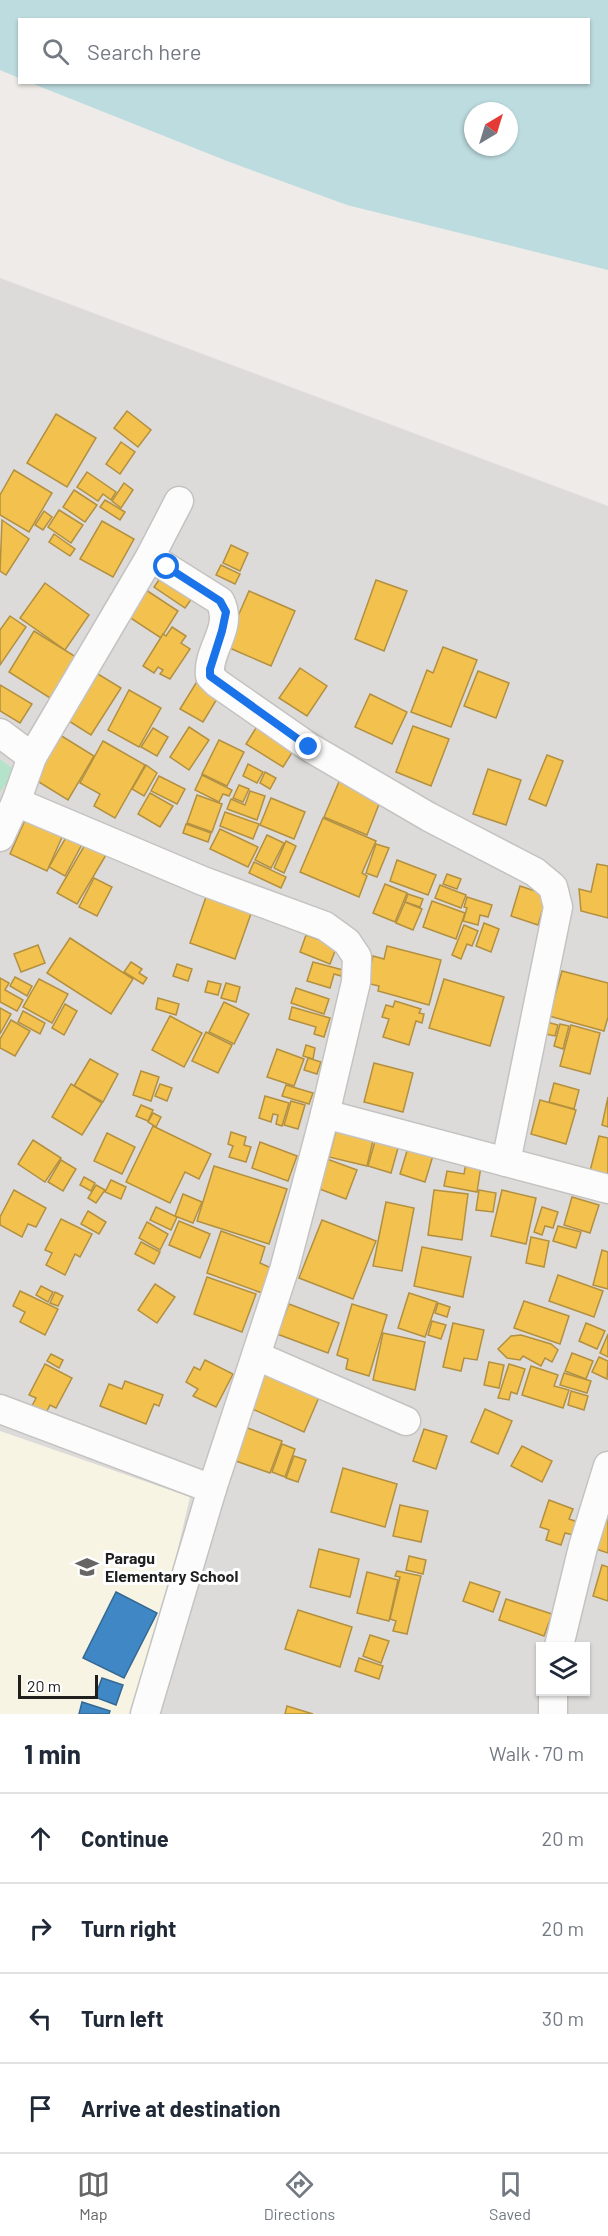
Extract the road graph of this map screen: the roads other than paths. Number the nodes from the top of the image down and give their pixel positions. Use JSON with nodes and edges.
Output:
{"nodes":[{"id":1,"x":179,"y":501,"type":"dead end"},
{"id":2,"x":150,"y":556,"type":"junction"},
{"id":3,"x":0,"y":733,"type":"edge"},
{"id":4,"x":32,"y":757,"type":"junction"},
{"id":5,"x":16,"y":802,"type":"junction"},
{"id":6,"x":0,"y":837,"type":"edge"},
{"id":7,"x":325,"y":1114,"type":"junction"},
{"id":8,"x":506,"y":1162,"type":"junction"},
{"id":9,"x":608,"y":1189,"type":"edge"},
{"id":10,"x":257,"y":1356,"type":"junction"},
{"id":11,"x":0,"y":1409,"type":"edge"},
{"id":12,"x":406,"y":1421,"type":"dead end"},
{"id":13,"x":608,"y":1466,"type":"edge"},
{"id":14,"x":212,"y":1489,"type":"junction"},
{"id":15,"x":560,"y":1642,"type":"edge"},
{"id":16,"x":554,"y":1696,"type":"edge"},
{"id":17,"x":145,"y":1714,"type":"edge"},
{"id":18,"x":553,"y":1714,"type":"edge"}],
"edges":[{"from":1,"to":2,"type":"street"},
{"from":2,"to":4,"type":"street"},
{"from":2,"to":8,"type":"street"},
{"from":3,"to":4,"type":"street"},
{"from":4,"to":5,"type":"street"},
{"from":5,"to":6,"type":"street"},
{"from":5,"to":7,"type":"street"},
{"from":7,"to":8,"type":"street"},
{"from":7,"to":10,"type":"street"},
{"from":8,"to":9,"type":"street"},
{"from":10,"to":12,"type":"street"},
{"from":10,"to":14,"type":"street"},
{"from":11,"to":14,"type":"street"},
{"from":13,"to":15,"type":"street"},
{"from":14,"to":17,"type":"street"},
{"from":16,"to":18,"type":"street"}]}
